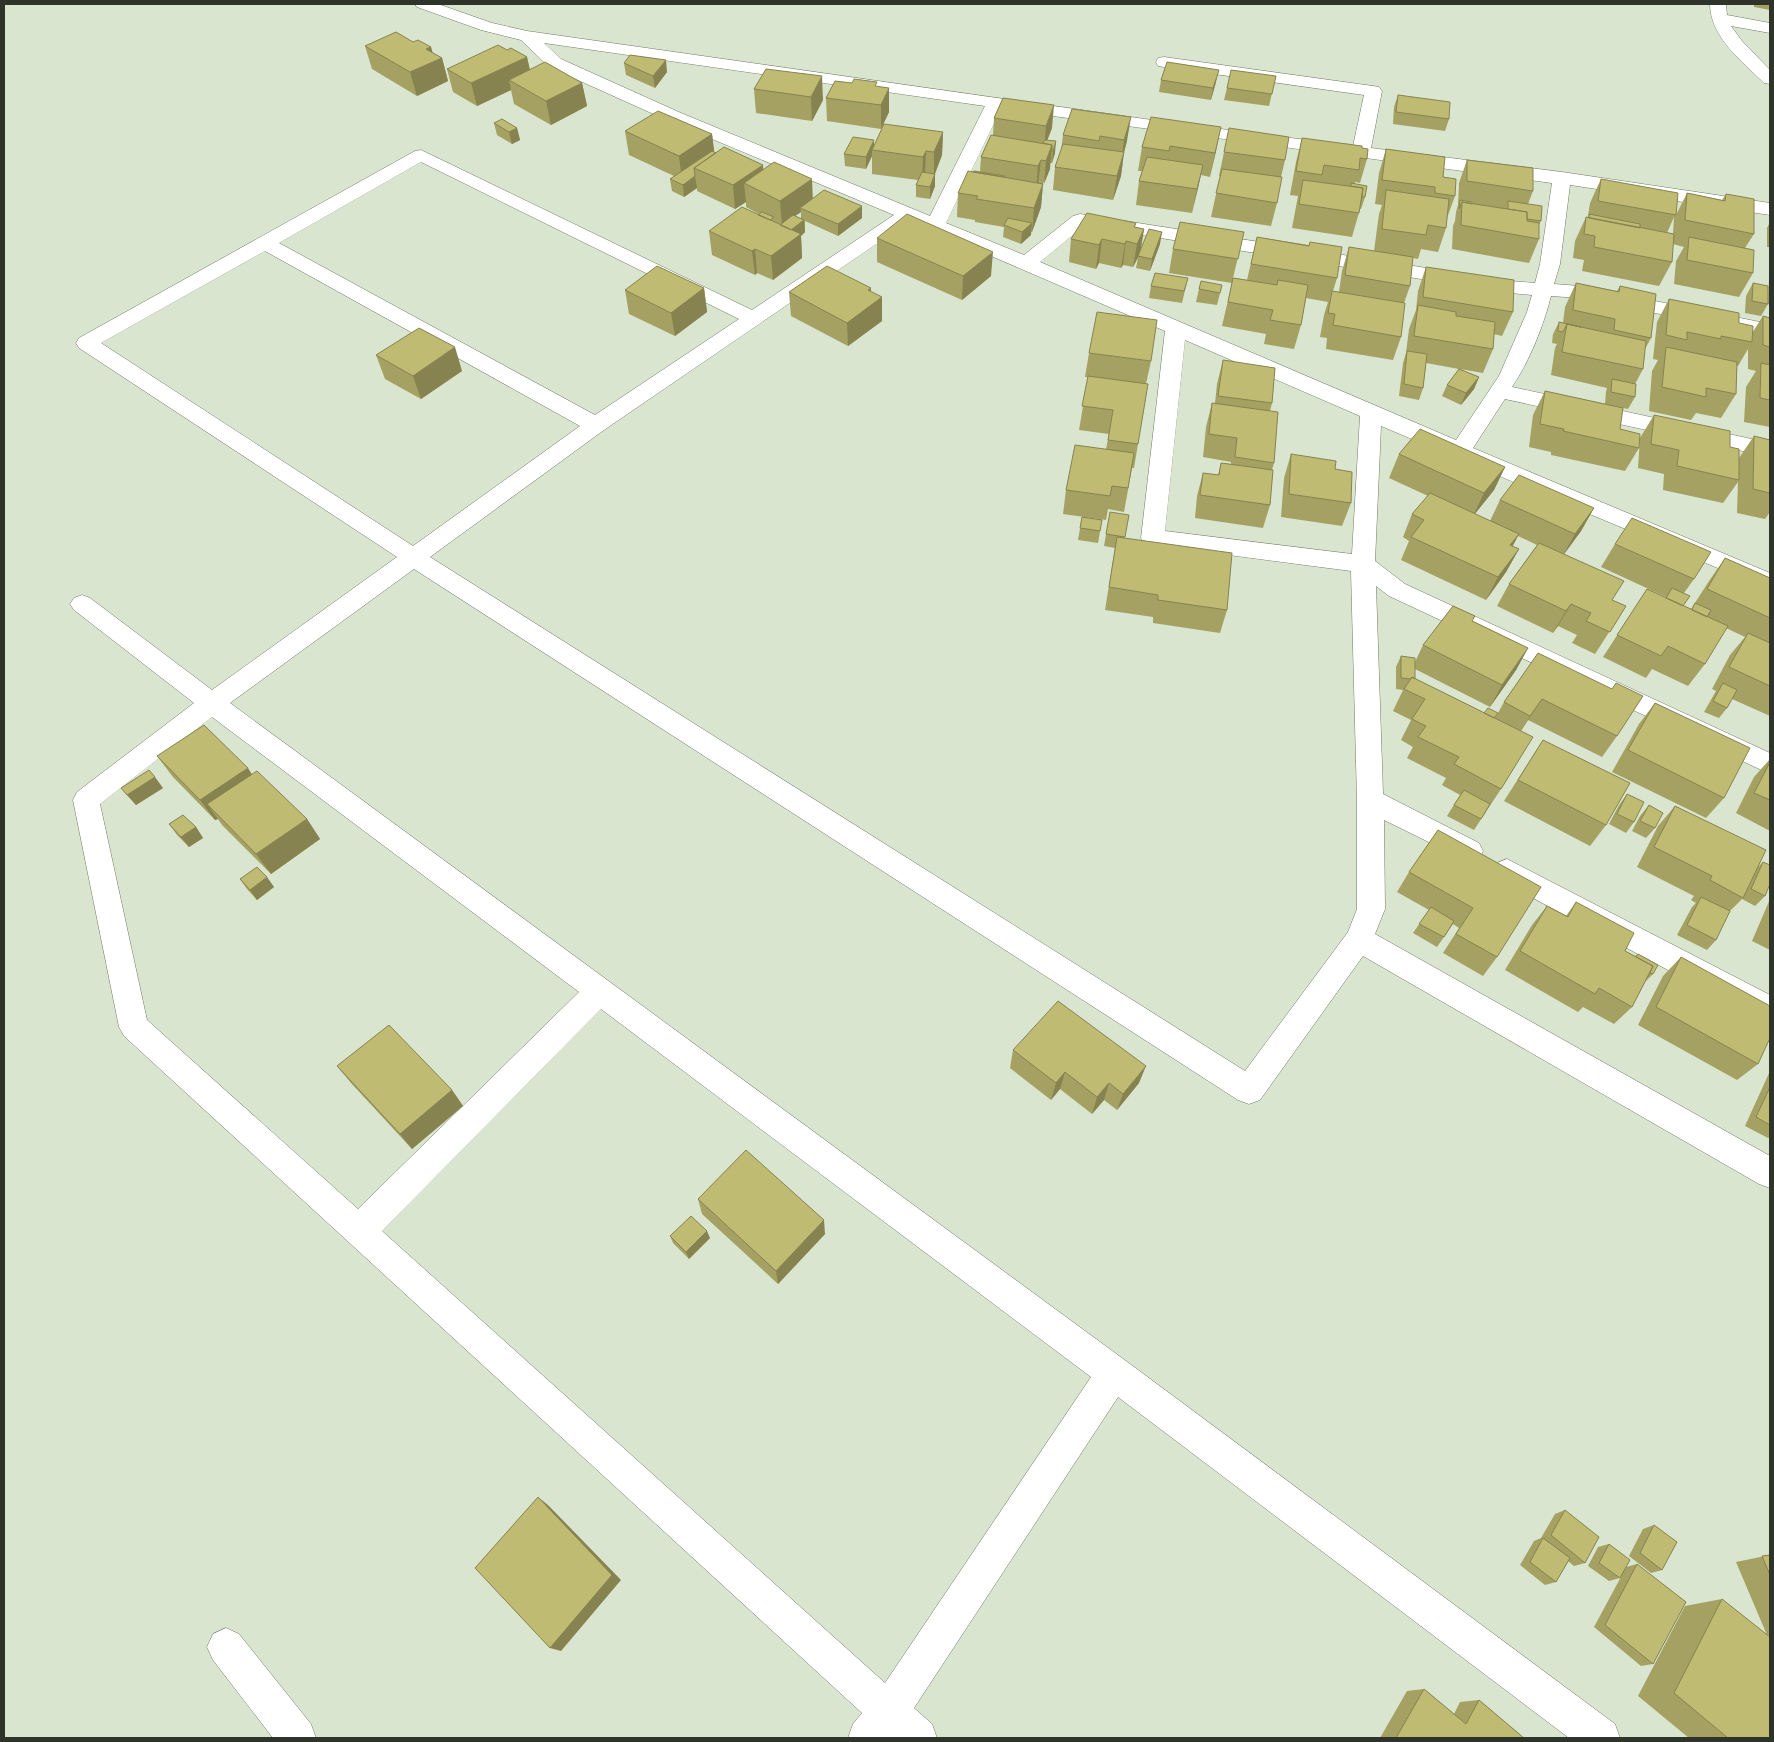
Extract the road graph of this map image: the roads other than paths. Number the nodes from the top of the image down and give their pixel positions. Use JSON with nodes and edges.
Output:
{"nodes":[{"id":1,"x":423,"y":4,"type":"edge"},
{"id":2,"x":1720,"y":11,"type":"edge"},
{"id":3,"x":1770,"y":28,"type":"edge"},
{"id":4,"x":527,"y":36,"type":"junction"},
{"id":5,"x":1164,"y":62,"type":"dead end"},
{"id":6,"x":1770,"y":79,"type":"edge"},
{"id":7,"x":995,"y":103,"type":"junction"},
{"id":8,"x":1360,"y":152,"type":"junction"},
{"id":9,"x":1562,"y":178,"type":"junction"},
{"id":10,"x":1770,"y":209,"type":"edge"},
{"id":11,"x":908,"y":214,"type":"junction"},
{"id":12,"x":935,"y":225,"type":"junction"},
{"id":13,"x":263,"y":242,"type":"junction"},
{"id":14,"x":1026,"y":263,"type":"junction"},
{"id":15,"x":1542,"y":291,"type":"junction"},
{"id":16,"x":755,"y":319,"type":"junction"},
{"id":17,"x":1176,"y":328,"type":"junction"},
{"id":18,"x":1770,"y":330,"type":"edge"},
{"id":19,"x":1499,"y":391,"type":"junction"},
{"id":20,"x":1372,"y":413,"type":"junction"},
{"id":21,"x":596,"y":424,"type":"junction"},
{"id":22,"x":1770,"y":450,"type":"edge"},
{"id":23,"x":1460,"y":451,"type":"junction"},
{"id":24,"x":413,"y":557,"type":"junction"},
{"id":25,"x":1363,"y":564,"type":"junction"},
{"id":26,"x":1770,"y":582,"type":"edge"},
{"id":27,"x":82,"y":604,"type":"dead end"},
{"id":28,"x":212,"y":703,"type":"junction"},
{"id":29,"x":1770,"y":764,"type":"edge"},
{"id":30,"x":1370,"y":800,"type":"junction"},
{"id":31,"x":1359,"y":939,"type":"junction"},
{"id":32,"x":600,"y":991,"type":"junction"},
{"id":33,"x":1770,"y":1010,"type":"edge"},
{"id":34,"x":1770,"y":1173,"type":"edge"},
{"id":35,"x":358,"y":1231,"type":"junction"},
{"id":36,"x":1114,"y":1373,"type":"junction"},
{"id":37,"x":226,"y":1647,"type":"dead end"},
{"id":38,"x":889,"y":1711,"type":"junction"},
{"id":39,"x":296,"y":1738,"type":"edge"},
{"id":40,"x":867,"y":1738,"type":"edge"},
{"id":41,"x":918,"y":1738,"type":"edge"},
{"id":42,"x":1601,"y":1738,"type":"edge"}],
"edges":[{"from":1,"to":4,"type":"street"},
{"from":2,"to":3,"type":"street"},
{"from":2,"to":6,"type":"street"},
{"from":4,"to":7,"type":"street"},
{"from":4,"to":11,"type":"street"},
{"from":5,"to":8,"type":"street"},
{"from":7,"to":8,"type":"street"},
{"from":7,"to":12,"type":"street"},
{"from":8,"to":9,"type":"street"},
{"from":9,"to":10,"type":"street"},
{"from":9,"to":15,"type":"street"},
{"from":11,"to":12,"type":"street"},
{"from":11,"to":16,"type":"street"},
{"from":12,"to":14,"type":"street"},
{"from":13,"to":16,"type":"street"},
{"from":13,"to":21,"type":"street"},
{"from":13,"to":24,"type":"street"},
{"from":14,"to":15,"type":"street"},
{"from":14,"to":17,"type":"street"},
{"from":15,"to":18,"type":"street"},
{"from":15,"to":19,"type":"street"},
{"from":16,"to":21,"type":"street"},
{"from":17,"to":20,"type":"street"},
{"from":17,"to":25,"type":"street"},
{"from":19,"to":22,"type":"street"},
{"from":19,"to":23,"type":"street"},
{"from":20,"to":23,"type":"street"},
{"from":20,"to":25,"type":"street"},
{"from":21,"to":24,"type":"street"},
{"from":23,"to":26,"type":"street"},
{"from":24,"to":28,"type":"street"},
{"from":24,"to":31,"type":"street"},
{"from":25,"to":29,"type":"street"},
{"from":25,"to":30,"type":"street"},
{"from":27,"to":28,"type":"street"},
{"from":28,"to":32,"type":"street"},
{"from":28,"to":35,"type":"street"},
{"from":30,"to":31,"type":"street"},
{"from":30,"to":33,"type":"street"},
{"from":31,"to":34,"type":"street"},
{"from":32,"to":35,"type":"street"},
{"from":32,"to":36,"type":"street"},
{"from":35,"to":38,"type":"street"},
{"from":36,"to":38,"type":"street"},
{"from":36,"to":42,"type":"street"},
{"from":37,"to":39,"type":"street"},
{"from":38,"to":40,"type":"street"},
{"from":38,"to":41,"type":"street"}]}
